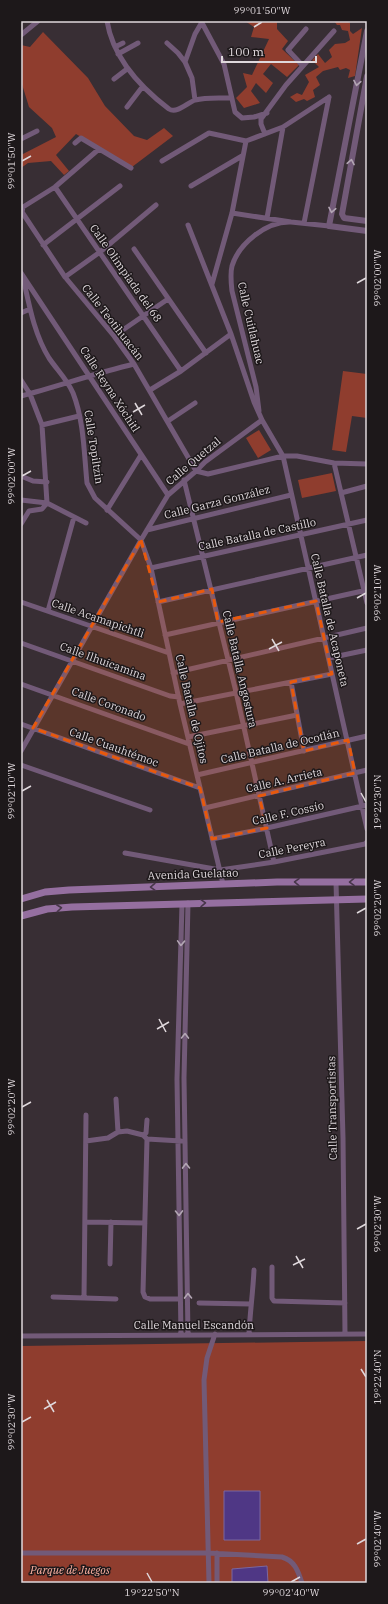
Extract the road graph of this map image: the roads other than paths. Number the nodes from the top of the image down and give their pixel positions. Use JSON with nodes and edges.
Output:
{"nodes":[{"id":1,"x":38,"y":21,"type":"edge"},
{"id":2,"x":107,"y":21,"type":"edge"},
{"id":3,"x":201,"y":22,"type":"edge"},
{"id":4,"x":306,"y":29,"type":"dead end"},
{"id":5,"x":334,"y":31,"type":"dead end"},
{"id":6,"x":367,"y":31,"type":"edge"},
{"id":7,"x":21,"y":35,"type":"edge"},
{"id":8,"x":123,"y":43,"type":"dead end"},
{"id":9,"x":138,"y":43,"type":"dead end"},
{"id":10,"x":167,"y":43,"type":"dead end"},
{"id":11,"x":115,"y":47,"type":"junction"},
{"id":12,"x":118,"y":54,"type":"junction"},
{"id":13,"x":185,"y":62,"type":"junction"},
{"id":14,"x":303,"y":66,"type":"junction"},
{"id":15,"x":127,"y":69,"type":"junction"},
{"id":16,"x":367,"y":76,"type":"edge"},
{"id":17,"x":114,"y":79,"type":"dead end"},
{"id":18,"x":143,"y":86,"type":"junction"},
{"id":19,"x":230,"y":98,"type":"junction"},
{"id":20,"x":195,"y":100,"type":"junction"},
{"id":21,"x":127,"y":106,"type":"dead end"},
{"id":22,"x":267,"y":113,"type":"junction"},
{"id":23,"x":283,"y":127,"type":"junction"},
{"id":24,"x":37,"y":131,"type":"dead end"},
{"id":25,"x":264,"y":134,"type":"junction"},
{"id":26,"x":21,"y":139,"type":"edge"},
{"id":27,"x":246,"y":141,"type":"junction"},
{"id":28,"x":75,"y":143,"type":"dead end"},
{"id":29,"x":99,"y":149,"type":"junction"},
{"id":30,"x":242,"y":156,"type":"junction"},
{"id":31,"x":162,"y":161,"type":"dead end"},
{"id":32,"x":131,"y":168,"type":"dead end"},
{"id":33,"x":120,"y":186,"type":"dead end"},
{"id":34,"x":191,"y":186,"type":"dead end"},
{"id":35,"x":55,"y":187,"type":"junction"},
{"id":36,"x":156,"y":205,"type":"dead end"},
{"id":37,"x":21,"y":210,"type":"edge"},
{"id":38,"x":232,"y":213,"type":"junction"},
{"id":39,"x":268,"y":218,"type":"junction"},
{"id":40,"x":77,"y":220,"type":"junction"},
{"id":41,"x":367,"y":221,"type":"edge"},
{"id":42,"x":291,"y":222,"type":"junction"},
{"id":43,"x":304,"y":223,"type":"junction"},
{"id":44,"x":188,"y":224,"type":"dead end"},
{"id":45,"x":329,"y":226,"type":"junction"},
{"id":46,"x":367,"y":231,"type":"edge"},
{"id":47,"x":43,"y":245,"type":"junction"},
{"id":48,"x":134,"y":249,"type":"dead end"},
{"id":49,"x":100,"y":252,"type":"junction"},
{"id":50,"x":22,"y":275,"type":"edge"},
{"id":51,"x":65,"y":277,"type":"junction"},
{"id":52,"x":212,"y":284,"type":"junction"},
{"id":53,"x":168,"y":299,"type":"junction"},
{"id":54,"x":30,"y":309,"type":"junction"},
{"id":55,"x":21,"y":313,"type":"edge"},
{"id":56,"x":143,"y":316,"type":"junction"},
{"id":57,"x":231,"y":334,"type":"junction"},
{"id":58,"x":114,"y":336,"type":"junction"},
{"id":59,"x":206,"y":353,"type":"junction"},
{"id":60,"x":134,"y":364,"type":"junction"},
{"id":61,"x":181,"y":371,"type":"junction"},
{"id":62,"x":89,"y":375,"type":"junction"},
{"id":63,"x":21,"y":380,"type":"edge"},
{"id":64,"x":68,"y":383,"type":"junction"},
{"id":65,"x":150,"y":390,"type":"junction"},
{"id":66,"x":30,"y":394,"type":"junction"},
{"id":67,"x":21,"y":396,"type":"edge"},
{"id":68,"x":195,"y":403,"type":"dead end"},
{"id":69,"x":259,"y":414,"type":"junction"},
{"id":70,"x":79,"y":416,"type":"junction"},
{"id":71,"x":262,"y":420,"type":"junction"},
{"id":72,"x":168,"y":421,"type":"junction"},
{"id":73,"x":42,"y":425,"type":"junction"},
{"id":74,"x":141,"y":455,"type":"junction"},
{"id":75,"x":283,"y":456,"type":"junction"},
{"id":76,"x":334,"y":463,"type":"junction"},
{"id":77,"x":367,"y":464,"type":"edge"},
{"id":78,"x":196,"y":471,"type":"junction"},
{"id":79,"x":21,"y":476,"type":"edge"},
{"id":80,"x":184,"y":480,"type":"junction"},
{"id":81,"x":47,"y":482,"type":"junction"},
{"id":82,"x":367,"y":486,"type":"edge"},
{"id":83,"x":342,"y":493,"type":"junction"},
{"id":84,"x":291,"y":494,"type":"junction"},
{"id":85,"x":168,"y":495,"type":"junction"},
{"id":86,"x":21,"y":500,"type":"edge"},
{"id":87,"x":47,"y":503,"type":"junction"},
{"id":88,"x":107,"y":510,"type":"junction"},
{"id":89,"x":74,"y":517,"type":"junction"},
{"id":90,"x":194,"y":517,"type":"junction"},
{"id":91,"x":367,"y":520,"type":"edge"},
{"id":92,"x":86,"y":523,"type":"dead end"},
{"id":93,"x":21,"y":524,"type":"edge"},
{"id":94,"x":348,"y":524,"type":"junction"},
{"id":95,"x":147,"y":530,"type":"junction"},
{"id":96,"x":300,"y":536,"type":"junction"},
{"id":97,"x":141,"y":540,"type":"junction"},
{"id":98,"x":367,"y":555,"type":"edge"},
{"id":99,"x":203,"y":556,"type":"junction"},
{"id":100,"x":356,"y":558,"type":"junction"},
{"id":101,"x":151,"y":568,"type":"junction"},
{"id":102,"x":309,"y":568,"type":"junction"},
{"id":103,"x":212,"y":589,"type":"junction"},
{"id":104,"x":366,"y":590,"type":"edge"},
{"id":105,"x":316,"y":601,"type":"junction"},
{"id":106,"x":21,"y":602,"type":"edge"},
{"id":107,"x":158,"y":602,"type":"junction"},
{"id":108,"x":367,"y":603,"type":"edge"},
{"id":109,"x":48,"y":611,"type":"junction"},
{"id":110,"x":218,"y":622,"type":"junction"},
{"id":111,"x":92,"y":627,"type":"junction"},
{"id":112,"x":367,"y":628,"type":"edge"},
{"id":113,"x":165,"y":635,"type":"junction"},
{"id":114,"x":325,"y":638,"type":"junction"},
{"id":115,"x":21,"y":643,"type":"edge"},
{"id":116,"x":367,"y":650,"type":"edge"},
{"id":117,"x":169,"y":653,"type":"junction"},
{"id":118,"x":329,"y":658,"type":"junction"},
{"id":119,"x":228,"y":659,"type":"junction"},
{"id":120,"x":72,"y":661,"type":"junction"},
{"id":121,"x":173,"y":673,"type":"junction"},
{"id":122,"x":332,"y":674,"type":"junction"},
{"id":123,"x":291,"y":682,"type":"junction"},
{"id":124,"x":21,"y":684,"type":"edge"},
{"id":125,"x":236,"y":692,"type":"junction"},
{"id":126,"x":52,"y":695,"type":"junction"},
{"id":127,"x":179,"y":697,"type":"junction"},
{"id":128,"x":180,"y":704,"type":"junction"},
{"id":129,"x":297,"y":715,"type":"junction"},
{"id":130,"x":21,"y":724,"type":"edge"},
{"id":131,"x":243,"y":725,"type":"junction"},
{"id":132,"x":33,"y":728,"type":"junction"},
{"id":133,"x":367,"y":736,"type":"edge"},
{"id":134,"x":188,"y":737,"type":"junction"},
{"id":135,"x":348,"y":740,"type":"junction"},
{"id":136,"x":190,"y":744,"type":"junction"},
{"id":137,"x":21,"y":751,"type":"edge"},
{"id":138,"x":304,"y":751,"type":"junction"},
{"id":139,"x":251,"y":762,"type":"junction"},
{"id":140,"x":21,"y":765,"type":"edge"},
{"id":141,"x":367,"y":770,"type":"edge"},
{"id":142,"x":355,"y":773,"type":"junction"},
{"id":143,"x":197,"y":775,"type":"junction"},
{"id":144,"x":200,"y":788,"type":"junction"},
{"id":145,"x":259,"y":796,"type":"junction"},
{"id":146,"x":365,"y":805,"type":"edge"},
{"id":147,"x":205,"y":808,"type":"junction"},
{"id":148,"x":150,"y":810,"type":"dead end"},
{"id":149,"x":267,"y":828,"type":"junction"},
{"id":150,"x":367,"y":829,"type":"edge"},
{"id":151,"x":212,"y":839,"type":"junction"},
{"id":152,"x":367,"y":842,"type":"edge"},
{"id":153,"x":125,"y":853,"type":"dead end"},
{"id":154,"x":274,"y":862,"type":"junction"},
{"id":155,"x":220,"y":870,"type":"junction"},
{"id":156,"x":336,"y":882,"type":"junction"},
{"id":157,"x":367,"y":882,"type":"edge"},
{"id":158,"x":223,"y":884,"type":"junction"},
{"id":159,"x":21,"y":899,"type":"edge"},
{"id":160,"x":367,"y":899,"type":"edge"},
{"id":161,"x":337,"y":900,"type":"junction"},
{"id":162,"x":185,"y":904,"type":"junction"},
{"id":163,"x":21,"y":916,"type":"edge"},
{"id":164,"x":177,"y":1078,"type":"junction"},
{"id":165,"x":184,"y":1078,"type":"junction"},
{"id":166,"x":116,"y":1099,"type":"dead end"},
{"id":167,"x":178,"y":1112,"type":"junction"},
{"id":168,"x":185,"y":1112,"type":"junction"},
{"id":169,"x":86,"y":1115,"type":"dead end"},
{"id":170,"x":147,"y":1120,"type":"dead end"},
{"id":171,"x":118,"y":1132,"type":"junction"},
{"id":172,"x":145,"y":1137,"type":"junction"},
{"id":173,"x":86,"y":1141,"type":"junction"},
{"id":174,"x":178,"y":1141,"type":"junction"},
{"id":175,"x":186,"y":1142,"type":"junction"},
{"id":176,"x":85,"y":1222,"type":"junction"},
{"id":177,"x":111,"y":1222,"type":"junction"},
{"id":178,"x":145,"y":1223,"type":"junction"},
{"id":179,"x":180,"y":1231,"type":"junction"},
{"id":180,"x":187,"y":1231,"type":"junction"},
{"id":181,"x":110,"y":1264,"type":"dead end"},
{"id":182,"x":272,"y":1267,"type":"dead end"},
{"id":183,"x":254,"y":1270,"type":"dead end"},
{"id":184,"x":53,"y":1297,"type":"dead end"},
{"id":185,"x":84,"y":1298,"type":"junction"},
{"id":186,"x":116,"y":1299,"type":"dead end"},
{"id":187,"x":180,"y":1299,"type":"junction"},
{"id":188,"x":199,"y":1302,"type":"dead end"},
{"id":189,"x":345,"y":1303,"type":"junction"},
{"id":190,"x":251,"y":1304,"type":"junction"},
{"id":191,"x":215,"y":1334,"type":"junction"},
{"id":192,"x":249,"y":1334,"type":"junction"},
{"id":193,"x":345,"y":1334,"type":"junction"},
{"id":194,"x":367,"y":1334,"type":"edge"},
{"id":195,"x":180,"y":1335,"type":"junction"},
{"id":196,"x":188,"y":1335,"type":"junction"},
{"id":197,"x":21,"y":1336,"type":"edge"},
{"id":198,"x":21,"y":1553,"type":"edge"},
{"id":199,"x":208,"y":1553,"type":"junction"},
{"id":200,"x":217,"y":1553,"type":"junction"},
{"id":201,"x":209,"y":1583,"type":"edge"},
{"id":202,"x":217,"y":1583,"type":"edge"},
{"id":203,"x":302,"y":1583,"type":"edge"}],
"edges":[{"from":1,"to":7,"type":"street"},
{"from":2,"to":11,"type":"street"},
{"from":3,"to":13,"type":"street"},
{"from":3,"to":19,"type":"street"},
{"from":4,"to":14,"type":"street"},
{"from":5,"to":14,"type":"street"},
{"from":6,"to":45,"type":"street","one_way":true},
{"from":8,"to":11,"type":"street"},
{"from":9,"to":12,"type":"street"},
{"from":10,"to":13,"type":"street"},
{"from":11,"to":12,"type":"street"},
{"from":12,"to":15,"type":"street"},
{"from":13,"to":20,"type":"street"},
{"from":14,"to":22,"type":"street"},
{"from":15,"to":17,"type":"street"},
{"from":15,"to":18,"type":"street"},
{"from":41,"to":16,"type":"street","one_way":true},
{"from":18,"to":20,"type":"street"},
{"from":18,"to":21,"type":"street"},
{"from":19,"to":20,"type":"street"},
{"from":19,"to":22,"type":"street"},
{"from":22,"to":25,"type":"street"},
{"from":23,"to":25,"type":"street"},
{"from":23,"to":39,"type":"street"},
{"from":23,"to":43,"type":"street"},
{"from":24,"to":26,"type":"street"},
{"from":25,"to":27,"type":"street"},
{"from":27,"to":30,"type":"street"},
{"from":27,"to":31,"type":"street"},
{"from":28,"to":29,"type":"street"},
{"from":29,"to":32,"type":"street"},
{"from":29,"to":35,"type":"street"},
{"from":30,"to":34,"type":"street"},
{"from":30,"to":38,"type":"street"},
{"from":33,"to":40,"type":"street"},
{"from":35,"to":37,"type":"street"},
{"from":35,"to":40,"type":"street","name":"Calle Olimpiada del 68"},
{"from":36,"to":49,"type":"street"},
{"from":37,"to":47,"type":"street","name":"Calle Teotihuacán"},
{"from":38,"to":39,"type":"street"},
{"from":38,"to":52,"type":"street"},
{"from":39,"to":42,"type":"street"},
{"from":40,"to":47,"type":"street"},
{"from":40,"to":49,"type":"street","name":"Calle Olimpiada del 68"},
{"from":42,"to":43,"type":"street"},
{"from":42,"to":69,"type":"street","name":"Calle Cuitlahuac"},
{"from":43,"to":45,"type":"street"},
{"from":44,"to":52,"type":"street"},
{"from":45,"to":46,"type":"street"},
{"from":47,"to":51,"type":"street","name":"Calle Teotihuacán"},
{"from":48,"to":53,"type":"street"},
{"from":49,"to":51,"type":"street"},
{"from":49,"to":56,"type":"street","name":"Calle Olimpiada del 68"},
{"from":50,"to":54,"type":"street","name":"Calle Topiltzin"},
{"from":50,"to":62,"type":"street","name":"Calle Reyna Xóchitl"},
{"from":51,"to":58,"type":"street","name":"Calle Teotihuacán"},
{"from":52,"to":57,"type":"street"},
{"from":53,"to":56,"type":"street"},
{"from":53,"to":59,"type":"street"},
{"from":54,"to":55,"type":"street"},
{"from":54,"to":64,"type":"street","name":"Calle Topiltzin"},
{"from":56,"to":58,"type":"street"},
{"from":56,"to":61,"type":"street","name":"Calle Olimpiada del 68"},
{"from":57,"to":59,"type":"street"},
{"from":57,"to":69,"type":"street"},
{"from":58,"to":60,"type":"street","name":"Calle Teotihuacán"},
{"from":59,"to":61,"type":"street"},
{"from":60,"to":62,"type":"street"},
{"from":60,"to":65,"type":"street","name":"Calle Teotihuacán"},
{"from":61,"to":65,"type":"street"},
{"from":62,"to":64,"type":"street"},
{"from":62,"to":74,"type":"street","name":"Calle Reyna Xóchitl"},
{"from":63,"to":66,"type":"street"},
{"from":64,"to":66,"type":"street"},
{"from":64,"to":70,"type":"street","name":"Calle Topiltzin"},
{"from":65,"to":72,"type":"street","name":"Calle Teotihuacán"},
{"from":66,"to":67,"type":"street"},
{"from":66,"to":73,"type":"street"},
{"from":68,"to":72,"type":"street"},
{"from":69,"to":71,"type":"street"},
{"from":70,"to":73,"type":"street"},
{"from":70,"to":88,"type":"street","name":"Calle Topiltzin"},
{"from":71,"to":75,"type":"street","name":"Calle Batalla de Acaponeta"},
{"from":71,"to":78,"type":"street","name":"Calle Quetzal"},
{"from":72,"to":78,"type":"street","name":"Calle Teotihuacán"},
{"from":73,"to":81,"type":"street"},
{"from":74,"to":85,"type":"street","name":"Calle Reyna Xóchitl"},
{"from":74,"to":88,"type":"street"},
{"from":75,"to":76,"type":"street"},
{"from":75,"to":78,"type":"street"},
{"from":75,"to":84,"type":"street","name":"Calle Batalla de Acaponeta"},
{"from":76,"to":77,"type":"street"},
{"from":76,"to":83,"type":"street"},
{"from":78,"to":80,"type":"street","name":"Calle Quetzal"},
{"from":79,"to":81,"type":"street"},
{"from":80,"to":85,"type":"street","name":"Calle Quetzal"},
{"from":80,"to":90,"type":"street","name":"Calle Batalla Angostura"},
{"from":81,"to":87,"type":"street"},
{"from":82,"to":83,"type":"street"},
{"from":83,"to":94,"type":"street"},
{"from":84,"to":90,"type":"street","name":"Calle Garza González"},
{"from":84,"to":96,"type":"street","name":"Calle Batalla de Acaponeta"},
{"from":85,"to":95,"type":"street","name":"Calle Quetzal"},
{"from":86,"to":87,"type":"street"},
{"from":87,"to":89,"type":"street"},
{"from":87,"to":93,"type":"street"},
{"from":88,"to":97,"type":"street","name":"Calle Topiltzin"},
{"from":89,"to":92,"type":"street"},
{"from":89,"to":109,"type":"street"},
{"from":90,"to":95,"type":"street","name":"Calle Garza González"},
{"from":90,"to":99,"type":"street","name":"Calle Batalla Angostura"},
{"from":91,"to":94,"type":"street","name":"Calle Batalla de Castillo"},
{"from":94,"to":96,"type":"street","name":"Calle Batalla de Castillo"},
{"from":94,"to":100,"type":"street"},
{"from":95,"to":97,"type":"street","name":"Calle Quetzal"},
{"from":96,"to":99,"type":"street","name":"Calle Batalla de Castillo"},
{"from":96,"to":102,"type":"street","name":"Calle Batalla de Acaponeta"},
{"from":97,"to":101,"type":"street","name":"Calle Batalla de Ojitos"},
{"from":97,"to":111,"type":"street","name":"Calle Quetzal"},
{"from":98,"to":100,"type":"street"},
{"from":99,"to":101,"type":"street","name":"Calle Batalla de Castillo"},
{"from":99,"to":103,"type":"street","name":"Calle Batalla Angostura"},
{"from":100,"to":102,"type":"street"},
{"from":100,"to":104,"type":"street"},
{"from":101,"to":107,"type":"street","name":"Calle Batalla de Ojitos"},
{"from":102,"to":103,"type":"street"},
{"from":102,"to":105,"type":"street","name":"Calle Batalla de Acaponeta"},
{"from":103,"to":107,"type":"street"},
{"from":103,"to":110,"type":"street","name":"Calle Batalla Angostura"},
{"from":104,"to":105,"type":"street"},
{"from":104,"to":108,"type":"street"},
{"from":105,"to":110,"type":"street"},
{"from":105,"to":114,"type":"street","name":"Calle Batalla de Acaponeta"},
{"from":106,"to":109,"type":"street","name":"Calle Acamapichtli"},
{"from":107,"to":113,"type":"street","name":"Calle Batalla de Ojitos"},
{"from":109,"to":111,"type":"street","name":"Calle Acamapichtli"},
{"from":110,"to":113,"type":"street"},
{"from":110,"to":119,"type":"street","name":"Calle Batalla Angostura"},
{"from":111,"to":117,"type":"street","name":"Calle Acamapichtli"},
{"from":111,"to":120,"type":"street","name":"Calle Quetzal"},
{"from":112,"to":114,"type":"street"},
{"from":113,"to":117,"type":"street","name":"Calle Batalla de Ojitos"},
{"from":114,"to":118,"type":"street","name":"Calle Batalla de Acaponeta"},
{"from":114,"to":119,"type":"street"},
{"from":115,"to":120,"type":"street","name":"Calle Ilhuicamina"},
{"from":116,"to":118,"type":"street"},
{"from":117,"to":121,"type":"street","name":"Calle Batalla de Ojitos"},
{"from":118,"to":122,"type":"street","name":"Calle Batalla de Acaponeta"},
{"from":119,"to":121,"type":"street"},
{"from":119,"to":125,"type":"street","name":"Calle Batalla Angostura"},
{"from":120,"to":126,"type":"street","name":"Calle Quetzal"},
{"from":120,"to":127,"type":"street","name":"Calle Ilhuicamina"},
{"from":121,"to":127,"type":"street","name":"Calle Batalla de Ojitos"},
{"from":122,"to":123,"type":"street"},
{"from":122,"to":135,"type":"street","name":"Calle Batalla de Acaponeta"},
{"from":123,"to":125,"type":"street"},
{"from":123,"to":129,"type":"street"},
{"from":124,"to":126,"type":"street","name":"Calle Coronado"},
{"from":125,"to":128,"type":"street"},
{"from":125,"to":131,"type":"street","name":"Calle Batalla Angostura"},
{"from":126,"to":132,"type":"street","name":"Calle Quetzal"},
{"from":126,"to":136,"type":"street","name":"Calle Coronado"},
{"from":127,"to":128,"type":"street","name":"Calle Batalla de Ojitos"},
{"from":128,"to":134,"type":"street","name":"Calle Batalla de Ojitos"},
{"from":129,"to":131,"type":"street"},
{"from":129,"to":138,"type":"street"},
{"from":130,"to":132,"type":"street","name":"Calle Cuauhtémoc"},
{"from":131,"to":134,"type":"street"},
{"from":131,"to":139,"type":"street","name":"Calle Batalla Angostura"},
{"from":132,"to":137,"type":"street","name":"Calle Quetzal"},
{"from":132,"to":144,"type":"street","name":"Calle Cuauhtémoc"},
{"from":133,"to":135,"type":"street","name":"Calle Batalla de Ocotlán"},
{"from":134,"to":136,"type":"street","name":"Calle Batalla de Ojitos"},
{"from":135,"to":138,"type":"street","name":"Calle Batalla de Ocotlán"},
{"from":135,"to":142,"type":"street","name":"Calle Batalla de Acaponeta"},
{"from":136,"to":143,"type":"street","name":"Calle Batalla de Ojitos"},
{"from":138,"to":139,"type":"street","name":"Calle Batalla de Ocotlán"},
{"from":139,"to":143,"type":"street","name":"Calle Batalla de Ocotlán"},
{"from":139,"to":145,"type":"street","name":"Calle Batalla Angostura"},
{"from":140,"to":148,"type":"street"},
{"from":141,"to":142,"type":"street","name":"Calle A. Arrieta"},
{"from":142,"to":145,"type":"street","name":"Calle A. Arrieta"},
{"from":142,"to":146,"type":"street","name":"Calle Batalla de Acaponeta"},
{"from":143,"to":144,"type":"street","name":"Calle Batalla de Ojitos"},
{"from":144,"to":147,"type":"street","name":"Calle Batalla de Ojitos"},
{"from":145,"to":147,"type":"street","name":"Calle A. Arrieta"},
{"from":145,"to":149,"type":"street","name":"Calle Batalla Angostura"},
{"from":146,"to":149,"type":"street","name":"Calle F. Cossío"},
{"from":146,"to":150,"type":"street","name":"Calle Batalla de Acaponeta"},
{"from":147,"to":151,"type":"street","name":"Calle Batalla de Ojitos"},
{"from":149,"to":151,"type":"street","name":"Calle F. Cossío"},
{"from":149,"to":154,"type":"street","name":"Calle Batalla Angostura"},
{"from":151,"to":155,"type":"street","name":"Calle Batalla de Ojitos"},
{"from":152,"to":154,"type":"street","name":"Calle Pereyra"},
{"from":153,"to":155,"type":"street","name":"Calle Pereyra"},
{"from":154,"to":155,"type":"street","name":"Calle Pereyra"},
{"from":155,"to":158,"type":"street","name":"Calle Batalla de Ojitos"},
{"from":157,"to":156,"type":"main road","name":"Avenida Guelatao","one_way":true},
{"from":156,"to":158,"type":"main road","name":"Avenida Guelatao","one_way":true},
{"from":156,"to":161,"type":"street","name":"Calle Transportistas"},
{"from":158,"to":159,"type":"main road","name":"Avenida Guelatao","one_way":true},
{"from":160,"to":161,"type":"main road"},
{"from":162,"to":161,"type":"main road","one_way":true},
{"from":161,"to":189,"type":"street","name":"Calle Transportistas"},
{"from":163,"to":162,"type":"main road","one_way":true},
{"from":162,"to":164,"type":"street","one_way":true},
{"from":165,"to":162,"type":"street","one_way":true},
{"from":164,"to":165,"type":"street"},
{"from":164,"to":167,"type":"street"},
{"from":165,"to":168,"type":"street"},
{"from":166,"to":171,"type":"street"},
{"from":167,"to":168,"type":"street"},
{"from":167,"to":174,"type":"street"},
{"from":168,"to":175,"type":"street"},
{"from":169,"to":173,"type":"street"},
{"from":170,"to":172,"type":"street"},
{"from":171,"to":172,"type":"street"},
{"from":171,"to":173,"type":"street"},
{"from":172,"to":174,"type":"street"},
{"from":172,"to":178,"type":"street"},
{"from":173,"to":176,"type":"street"},
{"from":174,"to":175,"type":"street"},
{"from":174,"to":179,"type":"street","one_way":true},
{"from":180,"to":175,"type":"street","one_way":true},
{"from":176,"to":177,"type":"street"},
{"from":176,"to":185,"type":"street"},
{"from":177,"to":178,"type":"street"},
{"from":177,"to":181,"type":"street"},
{"from":178,"to":187,"type":"street"},
{"from":179,"to":180,"type":"street"},
{"from":179,"to":187,"type":"street"},
{"from":196,"to":180,"type":"street","one_way":true},
{"from":182,"to":189,"type":"street"},
{"from":183,"to":190,"type":"street"},
{"from":184,"to":185,"type":"street"},
{"from":185,"to":186,"type":"street"},
{"from":187,"to":195,"type":"street"},
{"from":188,"to":190,"type":"street"},
{"from":189,"to":193,"type":"street","name":"Calle Transportistas"},
{"from":190,"to":192,"type":"street"},
{"from":191,"to":192,"type":"street","name":"Calle Manuel Escandón"},
{"from":191,"to":196,"type":"street","name":"Calle Manuel Escandón"},
{"from":191,"to":199,"type":"street"},
{"from":192,"to":193,"type":"street","name":"Calle Manuel Escandón"},
{"from":193,"to":194,"type":"street","name":"Calle Manuel Escandón"},
{"from":195,"to":196,"type":"street","name":"Calle Manuel Escandón"},
{"from":195,"to":197,"type":"street","name":"Calle Manuel Escandón"},
{"from":198,"to":199,"type":"street"},
{"from":199,"to":200,"type":"street"},
{"from":199,"to":201,"type":"street"},
{"from":200,"to":202,"type":"street"},
{"from":200,"to":203,"type":"street"}]}
